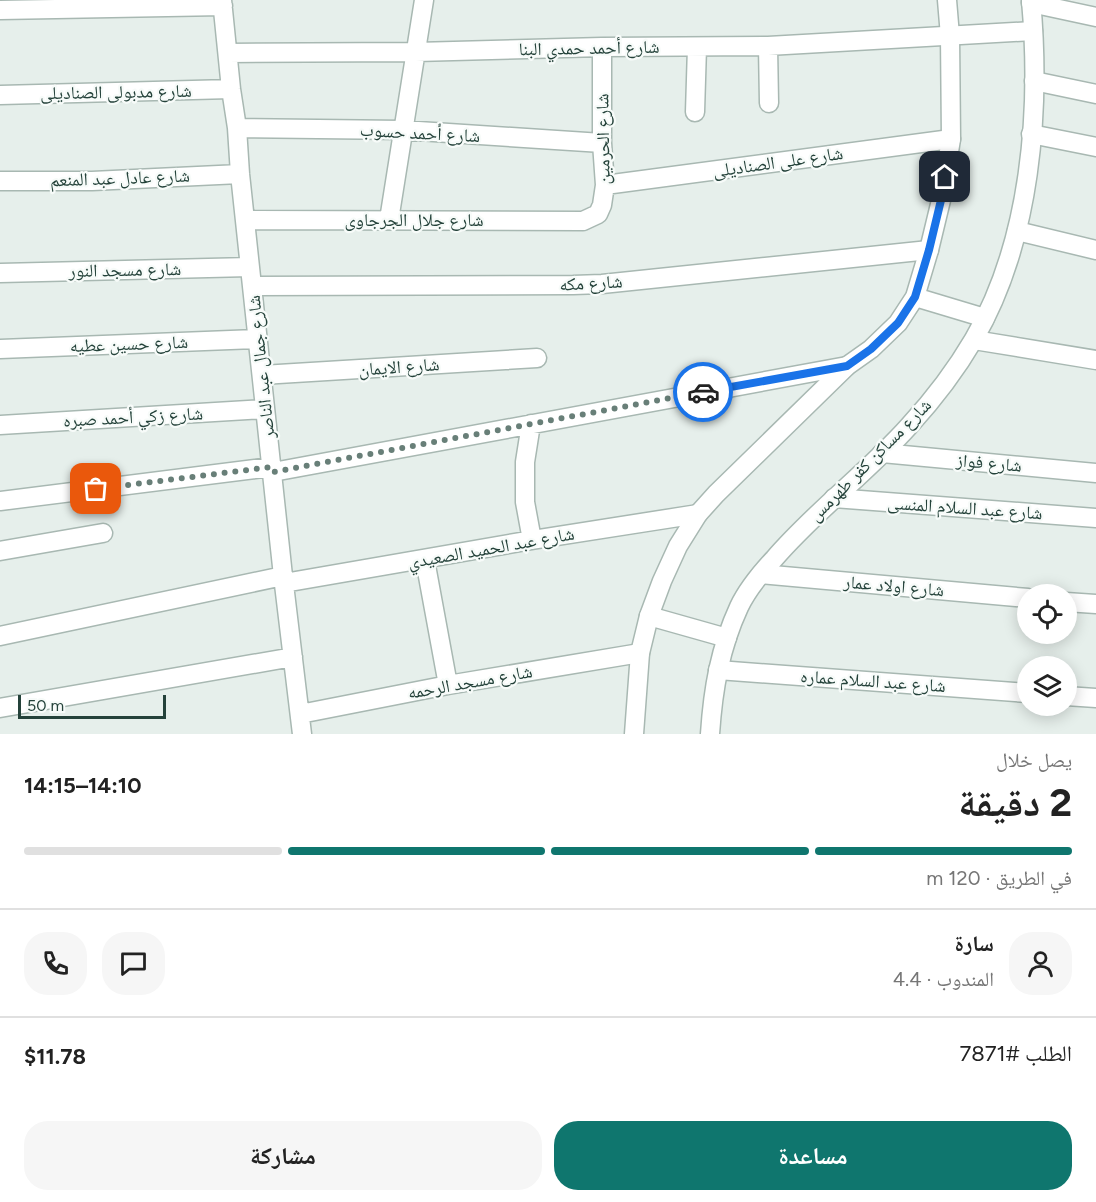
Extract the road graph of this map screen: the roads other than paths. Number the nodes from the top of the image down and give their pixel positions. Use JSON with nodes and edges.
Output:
{"nodes":[{"id":1,"x":424,"y":0,"type":"edge"},
{"id":2,"x":947,"y":0,"type":"edge"},
{"id":3,"x":1031,"y":2,"type":"edge"},
{"id":4,"x":223,"y":3,"type":"edge"},
{"id":5,"x":0,"y":10,"type":"edge"},
{"id":6,"x":1096,"y":17,"type":"edge"},
{"id":7,"x":1033,"y":31,"type":"junction"},
{"id":8,"x":950,"y":36,"type":"junction"},
{"id":9,"x":768,"y":46,"type":"junction"},
{"id":10,"x":602,"y":47,"type":"junction"},
{"id":11,"x":697,"y":47,"type":"junction"},
{"id":12,"x":416,"y":52,"type":"junction"},
{"id":13,"x":228,"y":53,"type":"junction"},
{"id":14,"x":1034,"y":81,"type":"junction"},
{"id":15,"x":231,"y":89,"type":"junction"},
{"id":16,"x":1096,"y":94,"type":"edge"},
{"id":17,"x":0,"y":95,"type":"edge"},
{"id":18,"x":769,"y":104,"type":"dead end"},
{"id":19,"x":694,"y":112,"type":"dead end"},
{"id":20,"x":237,"y":128,"type":"junction"},
{"id":21,"x":403,"y":130,"type":"junction"},
{"id":22,"x":1032,"y":134,"type":"junction"},
{"id":23,"x":951,"y":140,"type":"junction"},
{"id":24,"x":602,"y":143,"type":"junction"},
{"id":25,"x":1096,"y":147,"type":"edge"},
{"id":26,"x":240,"y":174,"type":"junction"},
{"id":27,"x":0,"y":181,"type":"edge"},
{"id":28,"x":605,"y":186,"type":"junction"},
{"id":29,"x":245,"y":220,"type":"junction"},
{"id":30,"x":389,"y":220,"type":"junction"},
{"id":31,"x":583,"y":221,"type":"joint"},
{"id":32,"x":1017,"y":231,"type":"junction"},
{"id":33,"x":929,"y":250,"type":"junction"},
{"id":34,"x":1096,"y":250,"type":"edge"},
{"id":35,"x":250,"y":267,"type":"junction"},
{"id":36,"x":0,"y":273,"type":"edge"},
{"id":37,"x":252,"y":286,"type":"junction"},
{"id":38,"x":915,"y":297,"type":"junction"},
{"id":39,"x":985,"y":318,"type":"junction"},
{"id":40,"x":258,"y":339,"type":"junction"},
{"id":41,"x":974,"y":340,"type":"junction"},
{"id":42,"x":0,"y":350,"type":"edge"},
{"id":43,"x":537,"y":358,"type":"dead end"},
{"id":44,"x":1096,"y":360,"type":"edge"},
{"id":45,"x":847,"y":366,"type":"junction"},
{"id":46,"x":262,"y":375,"type":"junction"},
{"id":47,"x":265,"y":409,"type":"junction"},
{"id":48,"x":531,"y":424,"type":"junction"},
{"id":49,"x":0,"y":425,"type":"edge"},
{"id":50,"x":882,"y":453,"type":"junction"},
{"id":51,"x":272,"y":469,"type":"junction"},
{"id":52,"x":1096,"y":473,"type":"edge"},
{"id":53,"x":834,"y":498,"type":"junction"},
{"id":54,"x":0,"y":501,"type":"edge"},
{"id":55,"x":698,"y":514,"type":"junction"},
{"id":56,"x":1096,"y":518,"type":"edge"},
{"id":57,"x":103,"y":533,"type":"dead end"},
{"id":58,"x":532,"y":540,"type":"junction"},
{"id":59,"x":0,"y":551,"type":"edge"},
{"id":60,"x":425,"y":560,"type":"junction"},
{"id":61,"x":761,"y":574,"type":"junction"},
{"id":62,"x":284,"y":580,"type":"junction"},
{"id":63,"x":1017,"y":597,"type":"edge"},
{"id":64,"x":1077,"y":603,"type":"edge"},
{"id":65,"x":1096,"y":604,"type":"edge"},
{"id":66,"x":649,"y":616,"type":"junction"},
{"id":67,"x":0,"y":636,"type":"edge"},
{"id":68,"x":727,"y":638,"type":"junction"},
{"id":69,"x":640,"y":653,"type":"junction"},
{"id":70,"x":293,"y":657,"type":"junction"},
{"id":71,"x":718,"y":670,"type":"junction"},
{"id":72,"x":448,"y":685,"type":"junction"},
{"id":73,"x":1017,"y":692,"type":"edge"},
{"id":74,"x":1077,"y":697,"type":"edge"},
{"id":75,"x":1096,"y":698,"type":"edge"},
{"id":76,"x":0,"y":708,"type":"edge"},
{"id":77,"x":300,"y":714,"type":"junction"},
{"id":78,"x":302,"y":734,"type":"edge"},
{"id":79,"x":634,"y":734,"type":"edge"},
{"id":80,"x":710,"y":734,"type":"edge"}],
"edges":[{"from":1,"to":12,"type":"street"},
{"from":2,"to":8,"type":"street"},
{"from":3,"to":6,"type":"street"},
{"from":3,"to":7,"type":"street","name":"شارع مساكن كفر طهرمس"},
{"from":4,"to":5,"type":"street"},
{"from":4,"to":13,"type":"street","name":"شارع جمال عبد الناصر"},
{"from":7,"to":8,"type":"street","name":"شارع أحمد حمدي البنا"},
{"from":7,"to":14,"type":"street","name":"شارع مساكن كفر طهرمس"},
{"from":8,"to":9,"type":"street","name":"شارع أحمد حمدي البنا"},
{"from":8,"to":23,"type":"street"},
{"from":9,"to":11,"type":"street","name":"شارع أحمد حمدي البنا"},
{"from":9,"to":18,"type":"street"},
{"from":10,"to":11,"type":"street","name":"شارع أحمد حمدي البنا"},
{"from":10,"to":12,"type":"street","name":"شارع أحمد حمدي البنا"},
{"from":10,"to":24,"type":"street","name":"شارع الحرمين"},
{"from":11,"to":19,"type":"street"},
{"from":12,"to":13,"type":"street","name":"شارع أحمد حمدي البنا"},
{"from":12,"to":21,"type":"street"},
{"from":13,"to":15,"type":"street","name":"شارع جمال عبد الناصر"},
{"from":14,"to":16,"type":"street"},
{"from":14,"to":22,"type":"street","name":"شارع مساكن كفر طهرمس"},
{"from":15,"to":17,"type":"street","name":"شارع مدبولى الصناديلى"},
{"from":15,"to":20,"type":"street","name":"شارع جمال عبد الناصر"},
{"from":20,"to":21,"type":"street","name":"شارع أحمد حسوب"},
{"from":20,"to":26,"type":"street","name":"شارع جمال عبد الناصر"},
{"from":21,"to":24,"type":"street","name":"شارع أحمد حسوب"},
{"from":21,"to":30,"type":"street"},
{"from":22,"to":25,"type":"street"},
{"from":22,"to":32,"type":"street","name":"شارع مساكن كفر طهرمس"},
{"from":23,"to":28,"type":"street","name":"شارع على الصناديلى"},
{"from":23,"to":33,"type":"street"},
{"from":24,"to":28,"type":"street","name":"شارع الحرمين"},
{"from":26,"to":27,"type":"street","name":"شارع عادل عبد المنعم"},
{"from":26,"to":29,"type":"street","name":"شارع جمال عبد الناصر"},
{"from":28,"to":31,"type":"street","name":"شارع الحرمين"},
{"from":29,"to":30,"type":"street","name":"شارع جلال الجرجاوى"},
{"from":29,"to":35,"type":"street","name":"شارع جمال عبد الناصر"},
{"from":30,"to":31,"type":"street","name":"شارع جلال الجرجاوى"},
{"from":32,"to":34,"type":"street"},
{"from":32,"to":39,"type":"street","name":"شارع مساكن كفر طهرمس"},
{"from":33,"to":37,"type":"street","name":"شارع مكه"},
{"from":33,"to":38,"type":"street"},
{"from":35,"to":36,"type":"street","name":"شارع مسجد النور"},
{"from":35,"to":37,"type":"street","name":"شارع جمال عبد الناصر"},
{"from":37,"to":40,"type":"street","name":"شارع جمال عبد الناصر"},
{"from":38,"to":39,"type":"street"},
{"from":38,"to":45,"type":"street"},
{"from":39,"to":41,"type":"street","name":"شارع مساكن كفر طهرمس"},
{"from":40,"to":42,"type":"street","name":"شارع حسين عطيه"},
{"from":40,"to":46,"type":"street","name":"شارع جمال عبد الناصر"},
{"from":41,"to":44,"type":"street"},
{"from":41,"to":50,"type":"street","name":"شارع مساكن كفر طهرمس"},
{"from":43,"to":46,"type":"street","name":"شارع الايمان"},
{"from":45,"to":48,"type":"street"},
{"from":45,"to":55,"type":"street"},
{"from":46,"to":47,"type":"street","name":"شارع جمال عبد الناصر"},
{"from":47,"to":49,"type":"street","name":"شارع زكي أحمد صبره"},
{"from":47,"to":51,"type":"street","name":"شارع جمال عبد الناصر"},
{"from":48,"to":51,"type":"street"},
{"from":48,"to":58,"type":"street"},
{"from":50,"to":52,"type":"street","name":"شارع فواز"},
{"from":50,"to":53,"type":"street","name":"شارع مساكن كفر طهرمس"},
{"from":51,"to":54,"type":"street"},
{"from":51,"to":62,"type":"street","name":"شارع جمال عبد الناصر"},
{"from":53,"to":56,"type":"street","name":"شارع عبد السلام المنسى"},
{"from":53,"to":61,"type":"street","name":"شارع مساكن كفر طهرمس"},
{"from":55,"to":58,"type":"street","name":"شارع عبد الحميد الصعيدي"},
{"from":55,"to":66,"type":"street"},
{"from":57,"to":59,"type":"street"},
{"from":58,"to":60,"type":"street","name":"شارع عبد الحميد الصعيدي"},
{"from":60,"to":62,"type":"street","name":"شارع عبد الحميد الصعيدي"},
{"from":60,"to":72,"type":"street"},
{"from":61,"to":63,"type":"street","name":"شارع اولاد عمار"},
{"from":61,"to":68,"type":"street","name":"شارع مساكن كفر طهرمس"},
{"from":62,"to":67,"type":"street","name":"شارع عبد الحميد الصعيدي"},
{"from":62,"to":70,"type":"street","name":"شارع جمال عبد الناصر"},
{"from":64,"to":65,"type":"street"},
{"from":66,"to":68,"type":"street"},
{"from":66,"to":69,"type":"street"},
{"from":68,"to":71,"type":"street","name":"شارع مساكن كفر طهرمس"},
{"from":69,"to":72,"type":"street","name":"شارع مسجد الرحمه"},
{"from":69,"to":79,"type":"street"},
{"from":70,"to":76,"type":"street"},
{"from":70,"to":77,"type":"street","name":"شارع جمال عبد الناصر"},
{"from":71,"to":73,"type":"street","name":"شارع عبد السلام عماره"},
{"from":71,"to":80,"type":"street","name":"شارع مساكن كفر طهرمس"},
{"from":72,"to":77,"type":"street","name":"شارع مسجد الرحمه"},
{"from":74,"to":75,"type":"street"},
{"from":77,"to":78,"type":"street","name":"شارع جمال عبد الناصر"}]}
